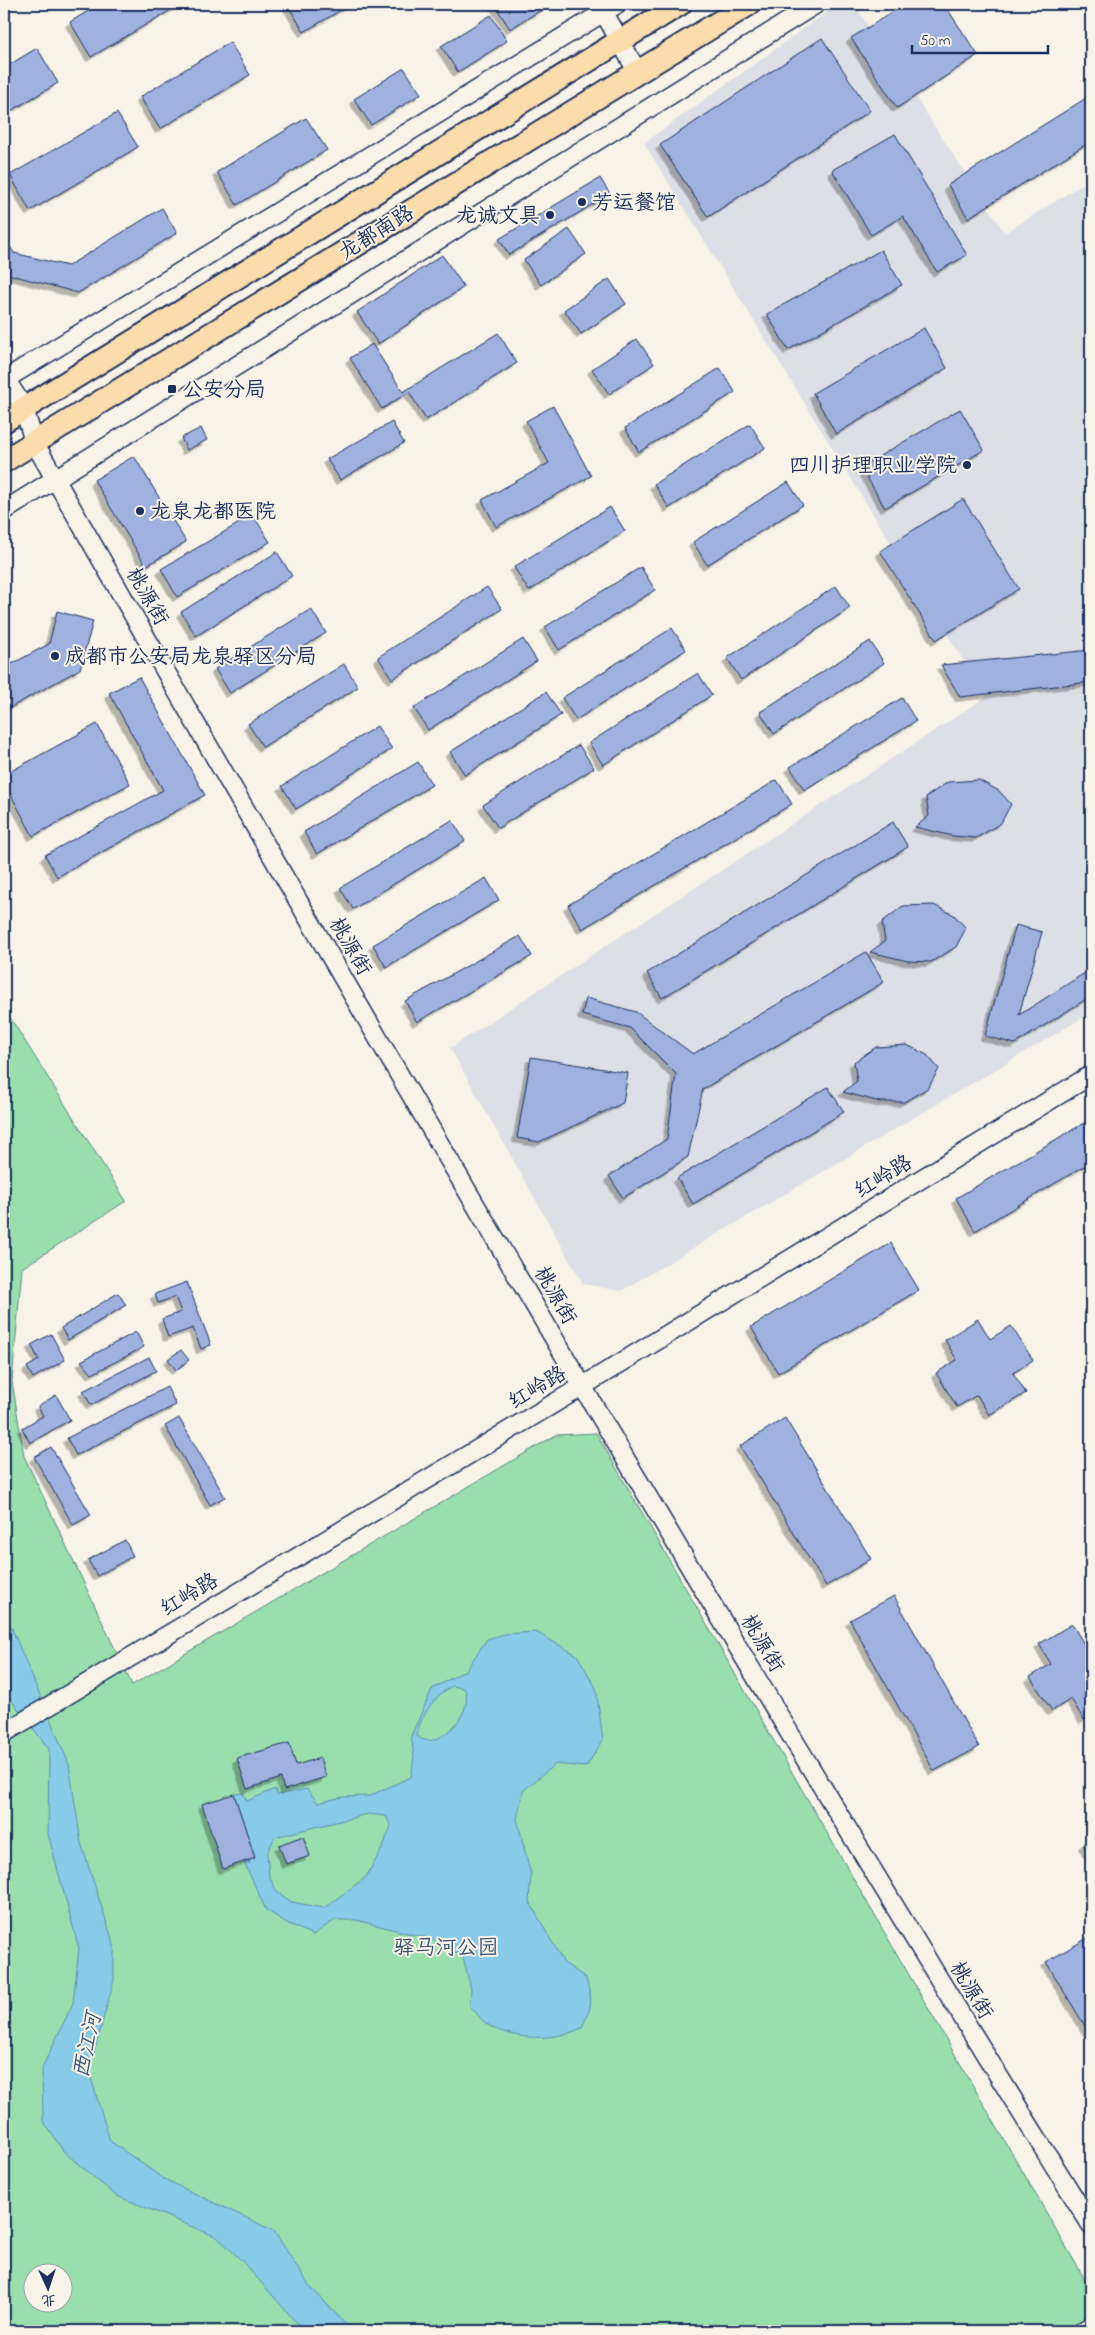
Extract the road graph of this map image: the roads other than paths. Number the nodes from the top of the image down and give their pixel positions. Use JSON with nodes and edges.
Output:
{"nodes":[{"id":1,"x":680,"y":4,"type":"edge"},
{"id":2,"x":748,"y":4,"type":"edge"},
{"id":3,"x":816,"y":4,"type":"edge"},
{"id":4,"x":607,"y":6,"type":"edge"},
{"id":5,"x":621,"y":40,"type":"junction"},
{"id":6,"x":637,"y":72,"type":"junction"},
{"id":7,"x":4,"y":378,"type":"edge"},
{"id":8,"x":24,"y":408,"type":"junction"},
{"id":9,"x":4,"y":421,"type":"edge"},
{"id":10,"x":34,"y":442,"type":"junction"},
{"id":11,"x":4,"y":461,"type":"edge"},
{"id":12,"x":56,"y":480,"type":"junction"},
{"id":13,"x":4,"y":511,"type":"edge"},
{"id":14,"x":1091,"y":1075,"type":"edge"},
{"id":15,"x":583,"y":1386,"type":"junction"},
{"id":16,"x":4,"y":1733,"type":"edge"},
{"id":17,"x":1091,"y":2225,"type":"edge"},
{"id":18,"x":1091,"y":2326,"type":"edge"},
{"id":19,"x":1083,"y":2331,"type":"edge"}],
"edges":[{"from":1,"to":5,"type":"main road","name":"龙都南路"},
{"from":2,"to":6,"type":"main road","name":"龙都南路"},
{"from":3,"to":12,"type":"street"},
{"from":4,"to":5,"type":"street"},
{"from":4,"to":7,"type":"street"},
{"from":5,"to":6,"type":"street"},
{"from":5,"to":8,"type":"main road","name":"龙都南路"},
{"from":6,"to":10,"type":"main road","name":"龙都南路"},
{"from":7,"to":8,"type":"street","name":"桃源街"},
{"from":8,"to":9,"type":"main road","name":"龙都南路"},
{"from":8,"to":10,"type":"street","name":"桃源街"},
{"from":10,"to":11,"type":"main road","name":"龙都南路"},
{"from":10,"to":12,"type":"street","name":"桃源街"},
{"from":12,"to":13,"type":"street"},
{"from":12,"to":15,"type":"street","name":"桃源街"},
{"from":14,"to":15,"type":"street","name":"红岭路"},
{"from":15,"to":16,"type":"street","name":"红岭路"},
{"from":15,"to":17,"type":"street","name":"桃源街"},
{"from":18,"to":19,"type":"street"}]}
